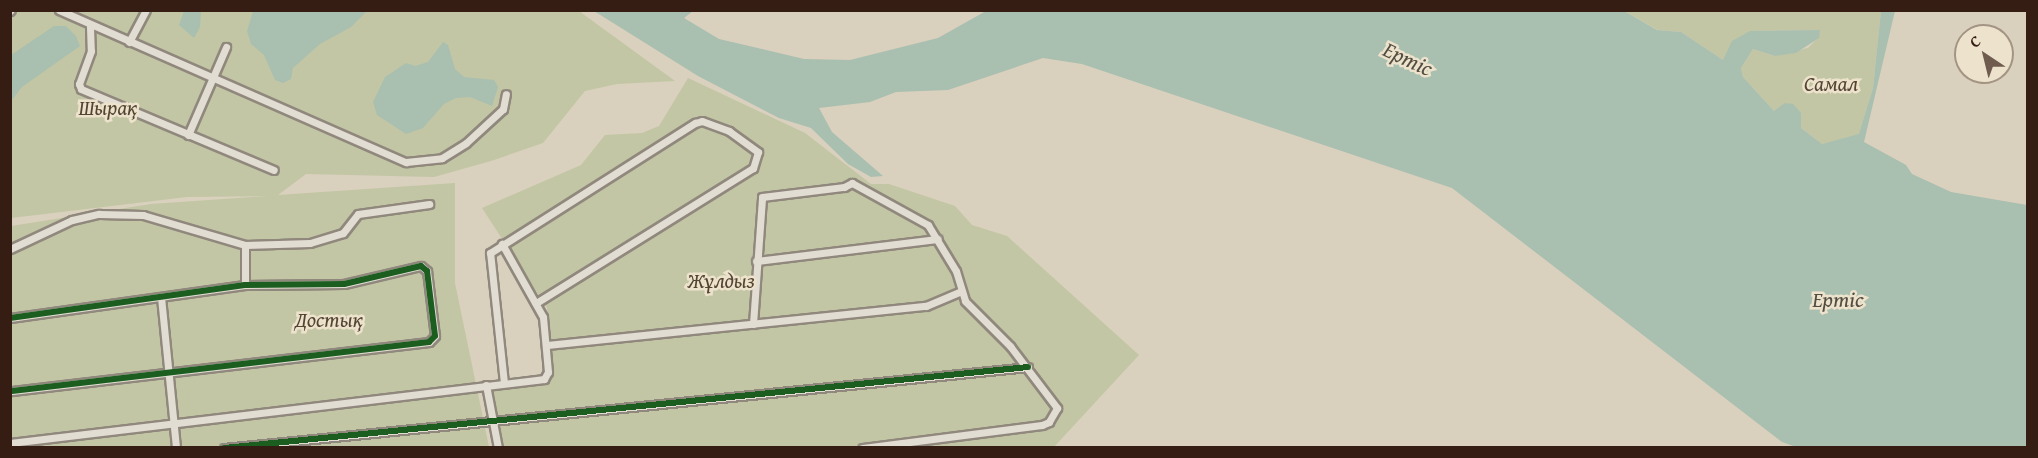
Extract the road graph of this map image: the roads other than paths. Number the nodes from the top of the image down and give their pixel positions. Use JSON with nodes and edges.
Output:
{"nodes":[{"id":1,"x":59,"y":10,"type":"edge"},
{"id":2,"x":146,"y":10,"type":"edge"},
{"id":3,"x":90,"y":27,"type":"junction"},
{"id":4,"x":129,"y":42,"type":"junction"},
{"id":5,"x":226,"y":47,"type":"dead end"},
{"id":6,"x":213,"y":76,"type":"junction"},
{"id":7,"x":506,"y":94,"type":"dead end"},
{"id":8,"x":188,"y":135,"type":"junction"},
{"id":9,"x":274,"y":170,"type":"dead end"},
{"id":10,"x":429,"y":204,"type":"dead end"},
{"id":11,"x":938,"y":239,"type":"junction"},
{"id":12,"x":502,"y":244,"type":"junction"},
{"id":13,"x":245,"y":245,"type":"junction"},
{"id":14,"x":10,"y":249,"type":"edge"},
{"id":15,"x":756,"y":261,"type":"junction"},
{"id":16,"x":245,"y":285,"type":"junction"},
{"id":17,"x":959,"y":292,"type":"junction"},
{"id":18,"x":161,"y":297,"type":"junction"},
{"id":19,"x":536,"y":303,"type":"junction"},
{"id":20,"x":10,"y":318,"type":"edge"},
{"id":21,"x":753,"y":324,"type":"junction"},
{"id":22,"x":547,"y":345,"type":"junction"},
{"id":23,"x":1028,"y":367,"type":"junction"},
{"id":24,"x":168,"y":373,"type":"junction"},
{"id":25,"x":504,"y":383,"type":"junction"},
{"id":26,"x":486,"y":385,"type":"junction"},
{"id":27,"x":10,"y":391,"type":"edge"},
{"id":28,"x":491,"y":418,"type":"junction"},
{"id":29,"x":172,"y":421,"type":"junction"},
{"id":30,"x":10,"y":443,"type":"edge"},
{"id":31,"x":176,"y":447,"type":"edge"},
{"id":32,"x":224,"y":447,"type":"edge"},
{"id":33,"x":498,"y":447,"type":"edge"},
{"id":34,"x":862,"y":447,"type":"edge"}],
"edges":[{"from":1,"to":3,"type":"street"},
{"from":2,"to":4,"type":"street"},
{"from":3,"to":4,"type":"street"},
{"from":3,"to":8,"type":"street"},
{"from":4,"to":6,"type":"street"},
{"from":5,"to":6,"type":"street"},
{"from":6,"to":7,"type":"street"},
{"from":6,"to":8,"type":"street"},
{"from":8,"to":9,"type":"street"},
{"from":10,"to":13,"type":"street"},
{"from":11,"to":15,"type":"street"},
{"from":11,"to":15,"type":"street"},
{"from":11,"to":17,"type":"street"},
{"from":12,"to":19,"type":"street"},
{"from":12,"to":19,"type":"street"},
{"from":12,"to":25,"type":"street"},
{"from":13,"to":14,"type":"street"},
{"from":13,"to":16,"type":"street"},
{"from":15,"to":21,"type":"street"},
{"from":16,"to":18,"type":"street"},
{"from":16,"to":24,"type":"street"},
{"from":17,"to":21,"type":"street"},
{"from":17,"to":23,"type":"street"},
{"from":18,"to":20,"type":"street"},
{"from":18,"to":24,"type":"street"},
{"from":19,"to":22,"type":"street"},
{"from":21,"to":22,"type":"street"},
{"from":22,"to":25,"type":"street"},
{"from":23,"to":28,"type":"street"},
{"from":23,"to":34,"type":"street"},
{"from":24,"to":27,"type":"street"},
{"from":24,"to":29,"type":"street"},
{"from":25,"to":26,"type":"street"},
{"from":26,"to":28,"type":"street"},
{"from":26,"to":29,"type":"street"},
{"from":28,"to":32,"type":"street"},
{"from":28,"to":33,"type":"street"},
{"from":29,"to":30,"type":"street"},
{"from":29,"to":31,"type":"street"}]}
